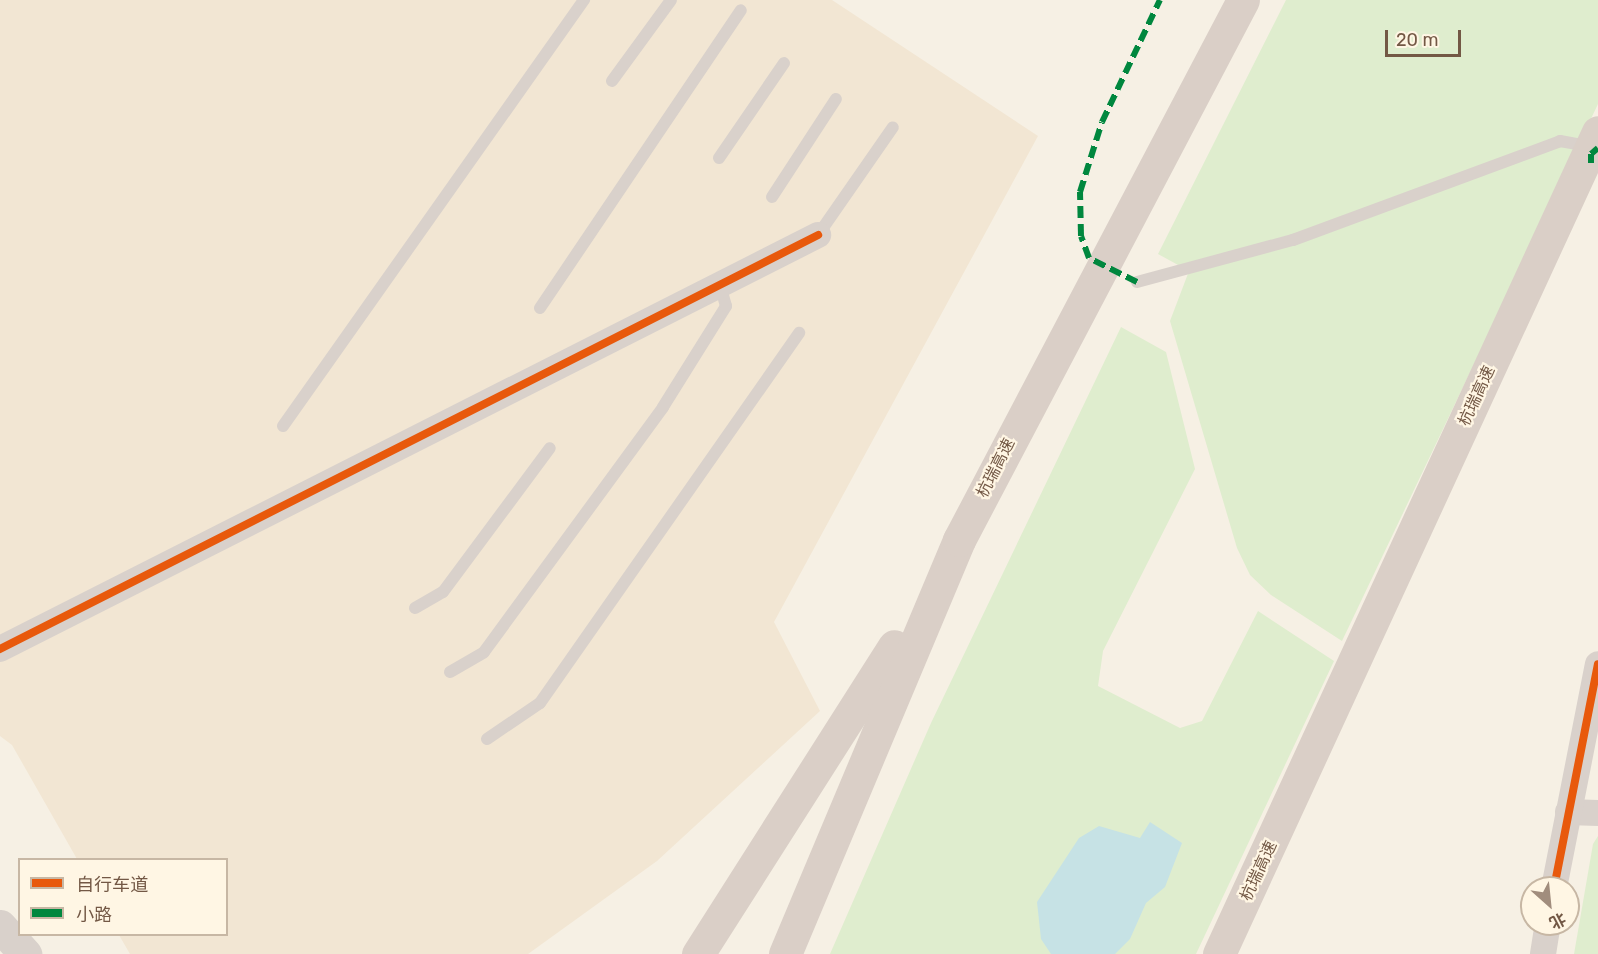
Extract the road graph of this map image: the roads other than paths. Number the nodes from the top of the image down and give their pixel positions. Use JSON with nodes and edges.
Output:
{"nodes":[{"id":1,"x":584,"y":0,"type":"edge"},
{"id":2,"x":671,"y":0,"type":"edge"},
{"id":3,"x":1243,"y":0,"type":"edge"},
{"id":4,"x":741,"y":10,"type":"dead end"},
{"id":5,"x":784,"y":63,"type":"dead end"},
{"id":6,"x":612,"y":81,"type":"dead end"},
{"id":7,"x":836,"y":99,"type":"dead end"},
{"id":8,"x":893,"y":127,"type":"dead end"},
{"id":9,"x":1598,"y":132,"type":"edge"},
{"id":10,"x":1598,"y":148,"type":"edge"},
{"id":11,"x":719,"y":158,"type":"dead end"},
{"id":12,"x":772,"y":197,"type":"dead end"},
{"id":13,"x":818,"y":235,"type":"joint"},
{"id":14,"x":1137,"y":282,"type":"dead end"},
{"id":15,"x":720,"y":285,"type":"junction"},
{"id":16,"x":540,"y":308,"type":"dead end"},
{"id":17,"x":799,"y":333,"type":"dead end"},
{"id":18,"x":283,"y":426,"type":"dead end"},
{"id":19,"x":550,"y":448,"type":"dead end"},
{"id":20,"x":959,"y":540,"type":"junction"},
{"id":21,"x":415,"y":608,"type":"dead end"},
{"id":22,"x":0,"y":649,"type":"edge"},
{"id":23,"x":1598,"y":664,"type":"edge"},
{"id":24,"x":450,"y":672,"type":"dead end"},
{"id":25,"x":487,"y":739,"type":"dead end"},
{"id":26,"x":1568,"y":812,"type":"junction"},
{"id":27,"x":1598,"y":813,"type":"edge"},
{"id":28,"x":1556,"y":876,"type":"edge"},
{"id":29,"x":0,"y":926,"type":"edge"},
{"id":30,"x":1546,"y":936,"type":"edge"},
{"id":31,"x":25,"y":954,"type":"edge"},
{"id":32,"x":698,"y":954,"type":"edge"},
{"id":33,"x":785,"y":954,"type":"edge"},
{"id":34,"x":1220,"y":954,"type":"edge"},
{"id":35,"x":1224,"y":954,"type":"edge"},
{"id":36,"x":1543,"y":954,"type":"edge"}],
"edges":[{"from":1,"to":18,"type":"lane"},
{"from":2,"to":6,"type":"lane"},
{"from":3,"to":20,"type":"highway","name":"杭瑞高速"},
{"from":4,"to":16,"type":"lane"},
{"from":5,"to":11,"type":"lane"},
{"from":7,"to":12,"type":"lane"},
{"from":8,"to":13,"type":"lane"},
{"from":9,"to":34,"type":"highway","name":"杭瑞高速"},
{"from":10,"to":14,"type":"lane"},
{"from":10,"to":35,"type":"lane"},
{"from":13,"to":15,"type":"street"},
{"from":15,"to":22,"type":"street"},
{"from":15,"to":24,"type":"lane"},
{"from":17,"to":25,"type":"lane"},
{"from":19,"to":21,"type":"lane"},
{"from":20,"to":32,"type":"highway"},
{"from":20,"to":33,"type":"highway","name":"杭瑞高速"},
{"from":23,"to":26,"type":"street"},
{"from":26,"to":27,"type":"street"},
{"from":26,"to":28,"type":"street"},
{"from":29,"to":31,"type":"street"},
{"from":30,"to":36,"type":"street"}]}
